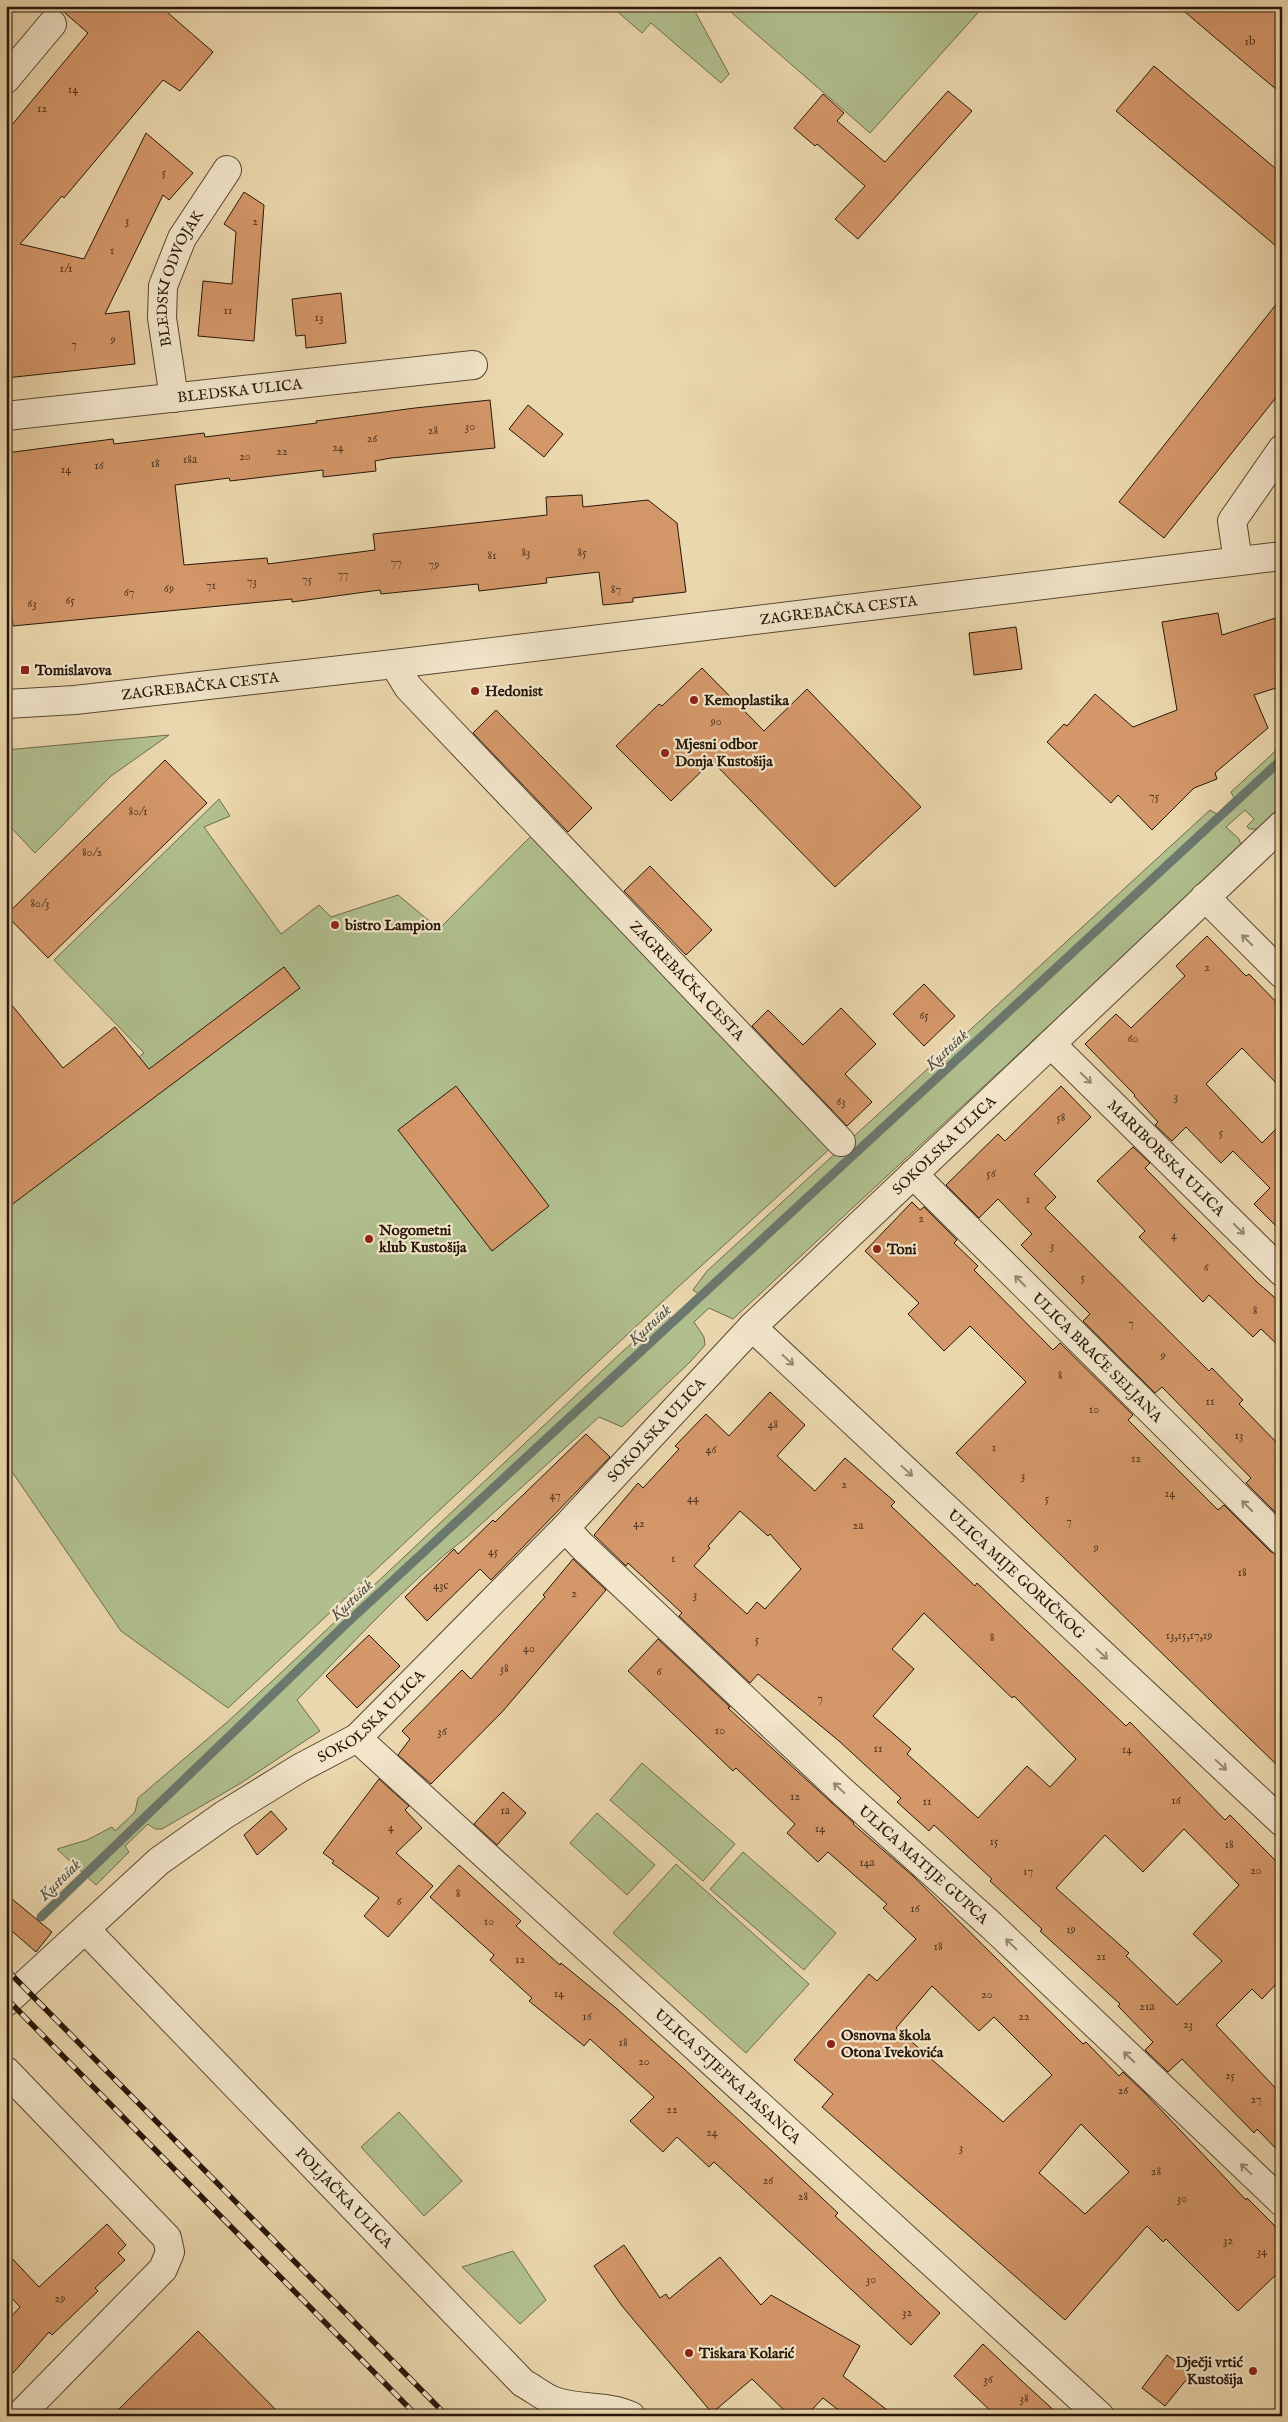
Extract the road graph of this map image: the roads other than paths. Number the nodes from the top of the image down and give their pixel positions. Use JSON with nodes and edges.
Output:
{"nodes":[{"id":1,"x":52,"y":24,"type":"dead end"},
{"id":2,"x":6,"y":79,"type":"edge"},
{"id":3,"x":227,"y":170,"type":"dead end"},
{"id":4,"x":473,"y":365,"type":"dead end"},
{"id":5,"x":174,"y":398,"type":"junction"},
{"id":6,"x":6,"y":416,"type":"edge"},
{"id":7,"x":1282,"y":449,"type":"edge"},
{"id":8,"x":1282,"y":556,"type":"edge"},
{"id":9,"x":1238,"y":561,"type":"junction"},
{"id":10,"x":394,"y":664,"type":"junction"},
{"id":11,"x":6,"y":704,"type":"edge"},
{"id":12,"x":1282,"y":825,"type":"edge"},
{"id":13,"x":1205,"y":897,"type":"junction"},
{"id":14,"x":1282,"y":974,"type":"edge"},
{"id":15,"x":1051,"y":1044,"type":"junction"},
{"id":16,"x":841,"y":1142,"type":"dead end"},
{"id":17,"x":913,"y":1174,"type":"junction"},
{"id":18,"x":1282,"y":1272,"type":"edge"},
{"id":19,"x":752,"y":1327,"type":"junction"},
{"id":20,"x":565,"y":1528,"type":"junction"},
{"id":21,"x":1282,"y":1541,"type":"edge"},
{"id":22,"x":357,"y":1738,"type":"junction"},
{"id":23,"x":1282,"y":1822,"type":"edge"},
{"id":24,"x":86,"y":1930,"type":"junction"},
{"id":25,"x":6,"y":2002,"type":"edge"},
{"id":26,"x":6,"y":2071,"type":"edge"},
{"id":27,"x":1282,"y":2202,"type":"edge"},
{"id":28,"x":19,"y":2416,"type":"edge"},
{"id":29,"x":632,"y":2416,"type":"edge"},
{"id":30,"x":1100,"y":2416,"type":"edge"}],
"edges":[{"from":1,"to":2,"type":"street"},
{"from":3,"to":5,"type":"street","name":"BLEDSKI ODVOJAK"},
{"from":4,"to":5,"type":"street","name":"BLEDSKA ULICA"},
{"from":5,"to":6,"type":"street","name":"BLEDSKA ULICA"},
{"from":7,"to":9,"type":"street"},
{"from":8,"to":9,"type":"street","name":"ZAGREBAČKA CESTA"},
{"from":9,"to":10,"type":"street","name":"ZAGREBAČKA CESTA"},
{"from":10,"to":11,"type":"street","name":"ZAGREBAČKA CESTA"},
{"from":10,"to":16,"type":"street","name":"ZAGREBAČKA CESTA"},
{"from":12,"to":13,"type":"street","name":"SOKOLSKA ULICA"},
{"from":14,"to":13,"type":"street","one_way":true},
{"from":13,"to":15,"type":"street","name":"SOKOLSKA ULICA"},
{"from":15,"to":17,"type":"street","name":"SOKOLSKA ULICA"},
{"from":15,"to":18,"type":"street","name":"MARIBORSKA ULICA","one_way":true},
{"from":17,"to":19,"type":"street","name":"SOKOLSKA ULICA"},
{"from":21,"to":17,"type":"street","name":"ULICA BRAĆE SELJANA","one_way":true},
{"from":19,"to":20,"type":"street","name":"SOKOLSKA ULICA"},
{"from":19,"to":23,"type":"street","name":"ULICA MIJE GORIČKOG","one_way":true},
{"from":20,"to":22,"type":"street","name":"SOKOLSKA ULICA"},
{"from":27,"to":20,"type":"street","name":"ULICA MATIJE GUPCA","one_way":true},
{"from":22,"to":24,"type":"street","name":"SOKOLSKA ULICA"},
{"from":22,"to":30,"type":"street","name":"ULICA STJEPKA PASANCA"},
{"from":24,"to":25,"type":"street","name":"SOKOLSKA ULICA"},
{"from":24,"to":29,"type":"street","name":"POLJAČKA ULICA"},
{"from":26,"to":28,"type":"street"}]}
